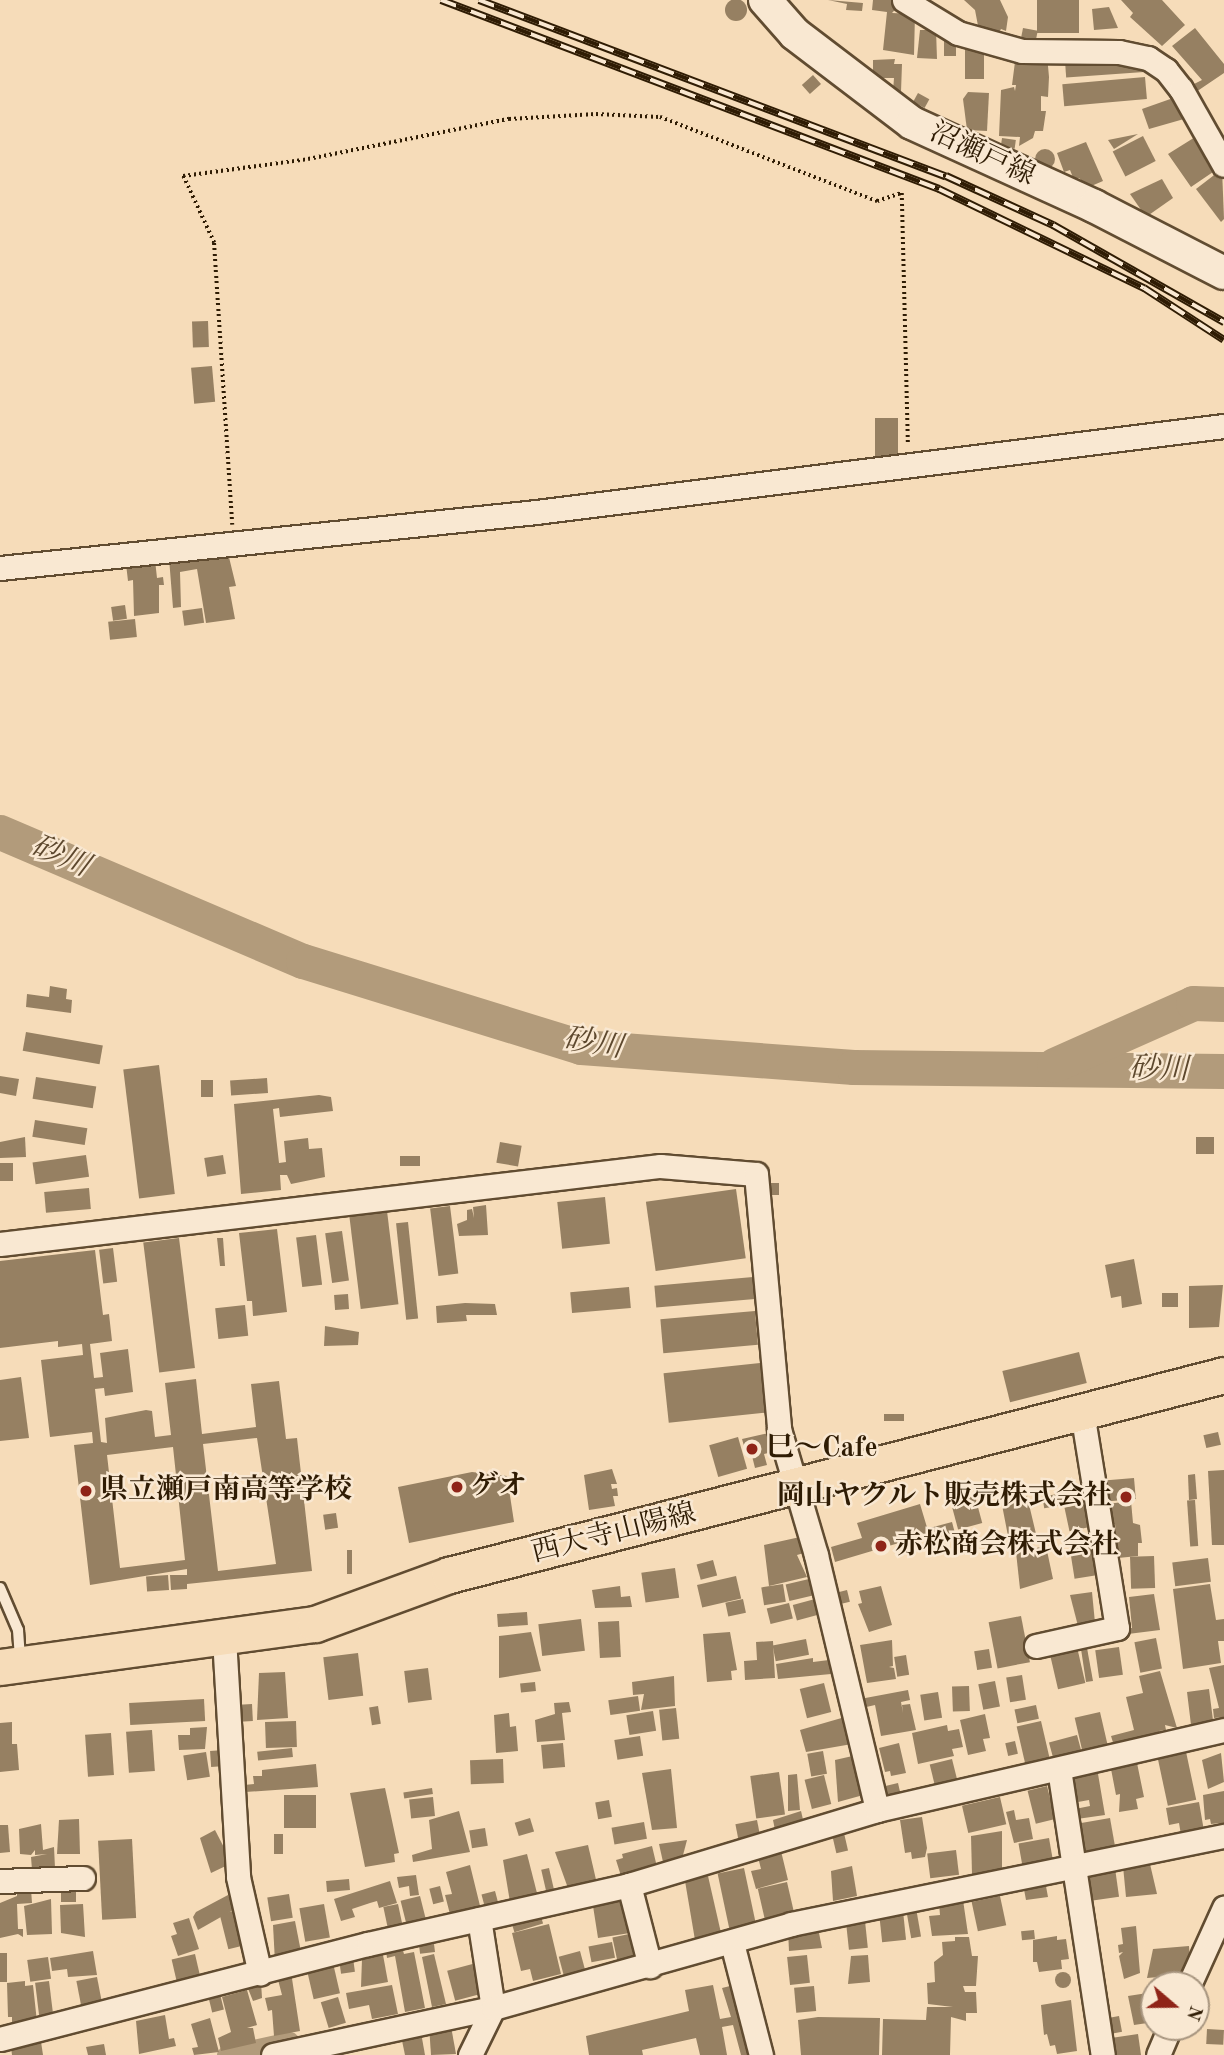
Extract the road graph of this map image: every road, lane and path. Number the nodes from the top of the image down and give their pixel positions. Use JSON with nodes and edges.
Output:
{"nodes":[{"id":1,"x":765,"y":0,"type":"edge"},
{"id":2,"x":904,"y":0,"type":"edge"},
{"id":3,"x":1224,"y":165,"type":"edge"},
{"id":4,"x":1224,"y":273,"type":"edge"},
{"id":5,"x":1224,"y":426,"type":"edge"},
{"id":6,"x":908,"y":467,"type":"junction"},
{"id":7,"x":233,"y":545,"type":"junction"},
{"id":8,"x":0,"y":568,"type":"edge"},
{"id":9,"x":0,"y":1244,"type":"edge"},
{"id":10,"x":1224,"y":1375,"type":"edge"},
{"id":11,"x":1082,"y":1413,"type":"junction"},
{"id":12,"x":796,"y":1487,"type":"junction"},
{"id":13,"x":0,"y":1588,"type":"edge"},
{"id":14,"x":224,"y":1638,"type":"junction"},
{"id":15,"x":1036,"y":1646,"type":"dead end"},
{"id":16,"x":10,"y":1666,"type":"edge"},
{"id":17,"x":1224,"y":1730,"type":"edge"},
{"id":18,"x":1059,"y":1769,"type":"junction"},
{"id":19,"x":877,"y":1810,"type":"junction"},
{"id":20,"x":1224,"y":1836,"type":"edge"},
{"id":21,"x":1074,"y":1866,"type":"junction"},
{"id":22,"x":83,"y":1878,"type":"dead end"},
{"id":23,"x":0,"y":1881,"type":"edge"},
{"id":24,"x":629,"y":1885,"type":"junction"},
{"id":25,"x":1224,"y":1908,"type":"edge"},
{"id":26,"x":479,"y":1919,"type":"junction"},
{"id":27,"x":1217,"y":1938,"type":"edge"},
{"id":28,"x":732,"y":1943,"type":"junction"},
{"id":29,"x":650,"y":1966,"type":"junction"},
{"id":30,"x":1197,"y":1971,"type":"edge"},
{"id":31,"x":260,"y":1973,"type":"junction"},
{"id":32,"x":493,"y":2008,"type":"junction"},
{"id":33,"x":0,"y":2039,"type":"edge"},
{"id":34,"x":273,"y":2055,"type":"edge"},
{"id":35,"x":470,"y":2055,"type":"edge"},
{"id":36,"x":761,"y":2055,"type":"edge"},
{"id":37,"x":1103,"y":2055,"type":"edge"}],
"edges":[{"from":1,"to":4,"type":"main road","name":"沼瀬戸線"},
{"from":2,"to":3,"type":"street"},
{"from":5,"to":6,"type":"street"},
{"from":6,"to":7,"type":"street"},
{"from":6,"to":7,"type":"path"},
{"from":7,"to":8,"type":"street"},
{"from":9,"to":12,"type":"street"},
{"from":10,"to":11,"type":"main road","name":"西大寺山陽線"},
{"from":11,"to":12,"type":"main road","name":"西大寺山陽線"},
{"from":11,"to":15,"type":"street"},
{"from":12,"to":14,"type":"main road","name":"西大寺山陽線"},
{"from":12,"to":19,"type":"street"},
{"from":13,"to":16,"type":"lane"},
{"from":14,"to":16,"type":"main road","name":"西大寺山陽線"},
{"from":14,"to":31,"type":"street"},
{"from":17,"to":18,"type":"street"},
{"from":18,"to":19,"type":"street"},
{"from":18,"to":21,"type":"street"},
{"from":19,"to":24,"type":"street"},
{"from":20,"to":21,"type":"street"},
{"from":21,"to":28,"type":"street"},
{"from":21,"to":37,"type":"street"},
{"from":22,"to":23,"type":"street"},
{"from":24,"to":26,"type":"street"},
{"from":24,"to":29,"type":"street"},
{"from":25,"to":27,"type":"street"},
{"from":26,"to":31,"type":"street"},
{"from":26,"to":32,"type":"street"},
{"from":27,"to":30,"type":"street"},
{"from":28,"to":29,"type":"street"},
{"from":28,"to":36,"type":"street"},
{"from":29,"to":32,"type":"street"},
{"from":31,"to":33,"type":"street"},
{"from":32,"to":34,"type":"street"},
{"from":32,"to":35,"type":"street"}]}
